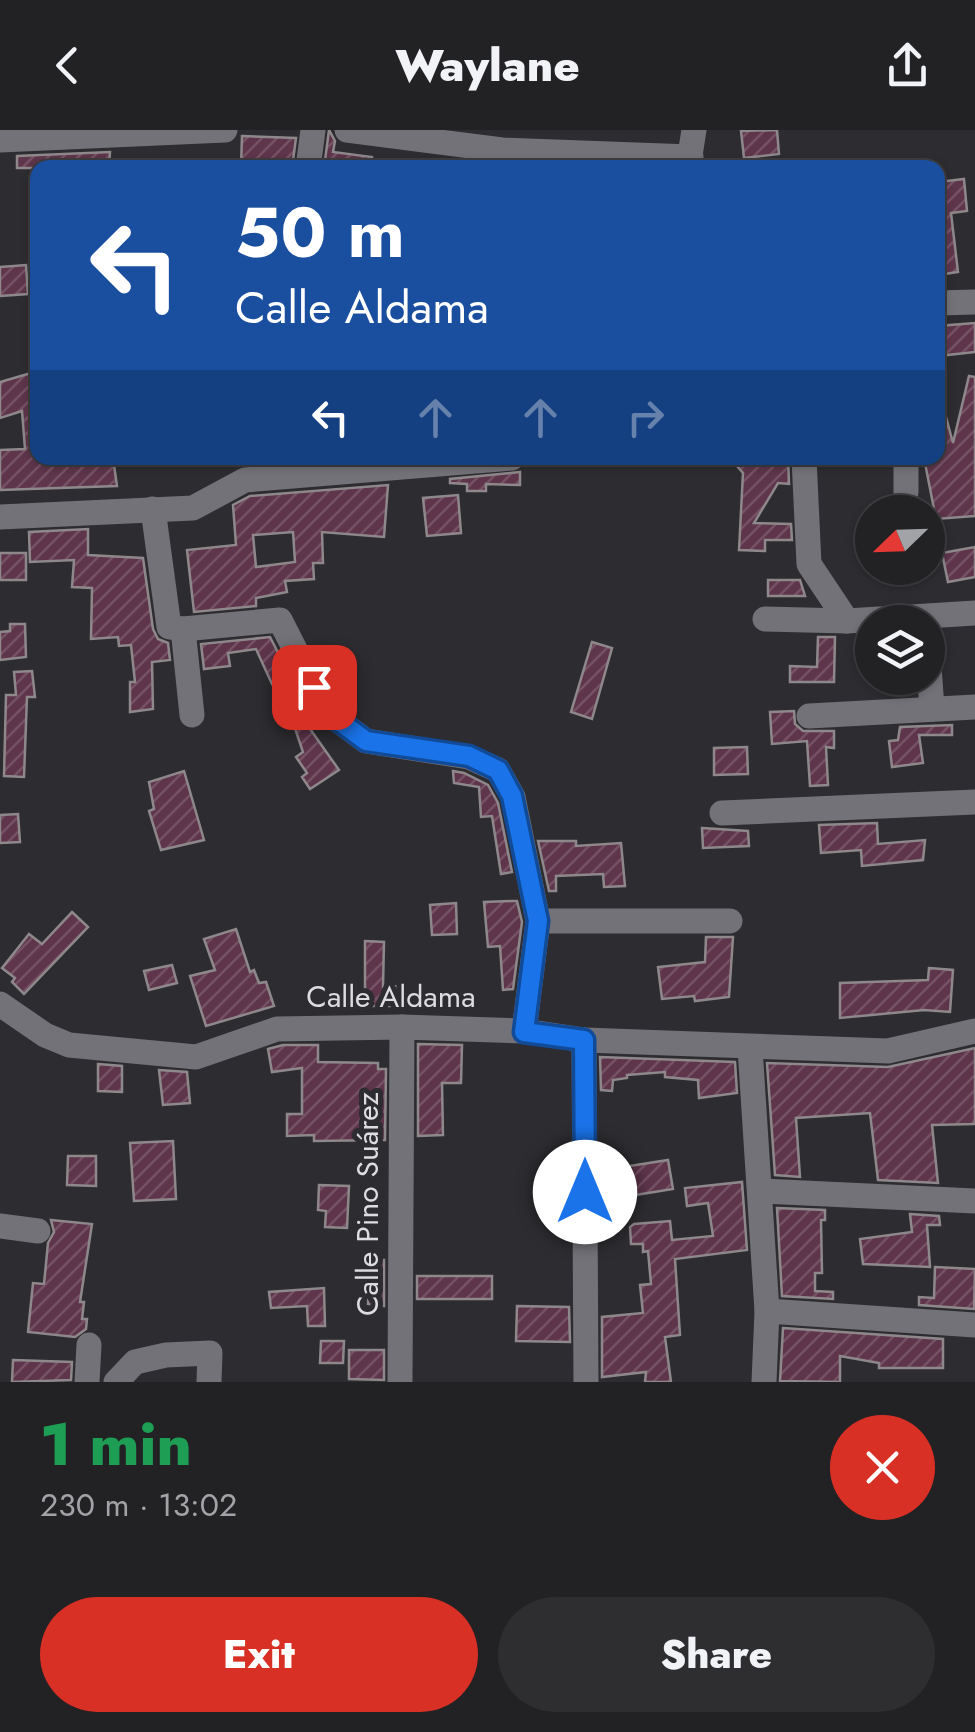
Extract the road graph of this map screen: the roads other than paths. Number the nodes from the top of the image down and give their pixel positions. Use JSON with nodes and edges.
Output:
{"nodes":[{"id":1,"x":225,"y":130,"type":"edge"},
{"id":2,"x":313,"y":130,"type":"edge"},
{"id":3,"x":346,"y":130,"type":"edge"},
{"id":4,"x":694,"y":130,"type":"edge"},
{"id":5,"x":0,"y":140,"type":"edge"},
{"id":6,"x":309,"y":160,"type":"edge"},
{"id":7,"x":658,"y":160,"type":"edge"},
{"id":8,"x":689,"y":160,"type":"edge"},
{"id":9,"x":975,"y":302,"type":"edge"},
{"id":10,"x":945,"y":304,"type":"edge"},
{"id":11,"x":327,"y":465,"type":"edge"},
{"id":12,"x":804,"y":465,"type":"edge"},
{"id":13,"x":906,"y":465,"type":"edge"},
{"id":14,"x":248,"y":468,"type":"edge"},
{"id":15,"x":906,"y":492,"type":"dead end"},
{"id":16,"x":153,"y":509,"type":"junction"},
{"id":17,"x":0,"y":518,"type":"edge"},
{"id":18,"x":975,"y":613,"type":"edge"},
{"id":19,"x":945,"y":617,"type":"edge"},
{"id":20,"x":765,"y":619,"type":"dead end"},
{"id":21,"x":847,"y":620,"type":"junction"},
{"id":22,"x":855,"y":620,"type":"edge"},
{"id":23,"x":182,"y":629,"type":"junction"},
{"id":24,"x":931,"y":695,"type":"edge"},
{"id":25,"x":975,"y":707,"type":"edge"},
{"id":26,"x":932,"y":710,"type":"junction"},
{"id":27,"x":192,"y":715,"type":"dead end"},
{"id":28,"x":809,"y":716,"type":"dead end"},
{"id":29,"x":975,"y":802,"type":"edge"},
{"id":30,"x":722,"y":812,"type":"dead end"},
{"id":31,"x":538,"y":921,"type":"junction"},
{"id":32,"x":730,"y":921,"type":"dead end"},
{"id":33,"x":0,"y":1004,"type":"edge"},
{"id":34,"x":402,"y":1027,"type":"junction"},
{"id":35,"x":975,"y":1031,"type":"edge"},
{"id":36,"x":524,"y":1032,"type":"junction"},
{"id":37,"x":584,"y":1040,"type":"junction"},
{"id":38,"x":750,"y":1048,"type":"junction"},
{"id":39,"x":760,"y":1191,"type":"junction"},
{"id":40,"x":975,"y":1201,"type":"edge"},
{"id":41,"x":0,"y":1226,"type":"edge"},
{"id":42,"x":38,"y":1230,"type":"dead end"},
{"id":43,"x":767,"y":1310,"type":"junction"},
{"id":44,"x":975,"y":1325,"type":"edge"},
{"id":45,"x":89,"y":1345,"type":"dead end"},
{"id":46,"x":87,"y":1382,"type":"edge"},
{"id":47,"x":116,"y":1382,"type":"edge"},
{"id":48,"x":210,"y":1382,"type":"edge"},
{"id":49,"x":400,"y":1382,"type":"edge"},
{"id":50,"x":586,"y":1382,"type":"edge"},
{"id":51,"x":764,"y":1382,"type":"edge"}],
"edges":[{"from":1,"to":5,"type":"street"},
{"from":2,"to":6,"type":"street"},
{"from":3,"to":7,"type":"street"},
{"from":4,"to":8,"type":"street"},
{"from":9,"to":10,"type":"street"},
{"from":11,"to":14,"type":"street"},
{"from":12,"to":21,"type":"street"},
{"from":13,"to":15,"type":"street"},
{"from":14,"to":16,"type":"street"},
{"from":16,"to":17,"type":"street"},
{"from":16,"to":23,"type":"street"},
{"from":18,"to":19,"type":"street"},
{"from":20,"to":21,"type":"street"},
{"from":21,"to":22,"type":"street"},
{"from":23,"to":27,"type":"street"},
{"from":23,"to":31,"type":"street"},
{"from":24,"to":26,"type":"street"},
{"from":25,"to":26,"type":"street"},
{"from":26,"to":28,"type":"street"},
{"from":29,"to":30,"type":"street"},
{"from":31,"to":32,"type":"street"},
{"from":31,"to":36,"type":"street"},
{"from":33,"to":34,"type":"street","name":"Calle Aldama"},
{"from":34,"to":36,"type":"street","name":"Calle Aldama"},
{"from":34,"to":49,"type":"street","name":"Calle Pino Suárez"},
{"from":35,"to":38,"type":"street","name":"Calle Aldama"},
{"from":36,"to":37,"type":"street","name":"Calle Aldama"},
{"from":37,"to":38,"type":"street","name":"Calle Aldama"},
{"from":37,"to":50,"type":"street"},
{"from":38,"to":39,"type":"street"},
{"from":39,"to":40,"type":"street"},
{"from":39,"to":43,"type":"street"},
{"from":41,"to":42,"type":"street"},
{"from":43,"to":44,"type":"street"},
{"from":43,"to":51,"type":"street"},
{"from":45,"to":46,"type":"street"},
{"from":47,"to":48,"type":"street"}]}
